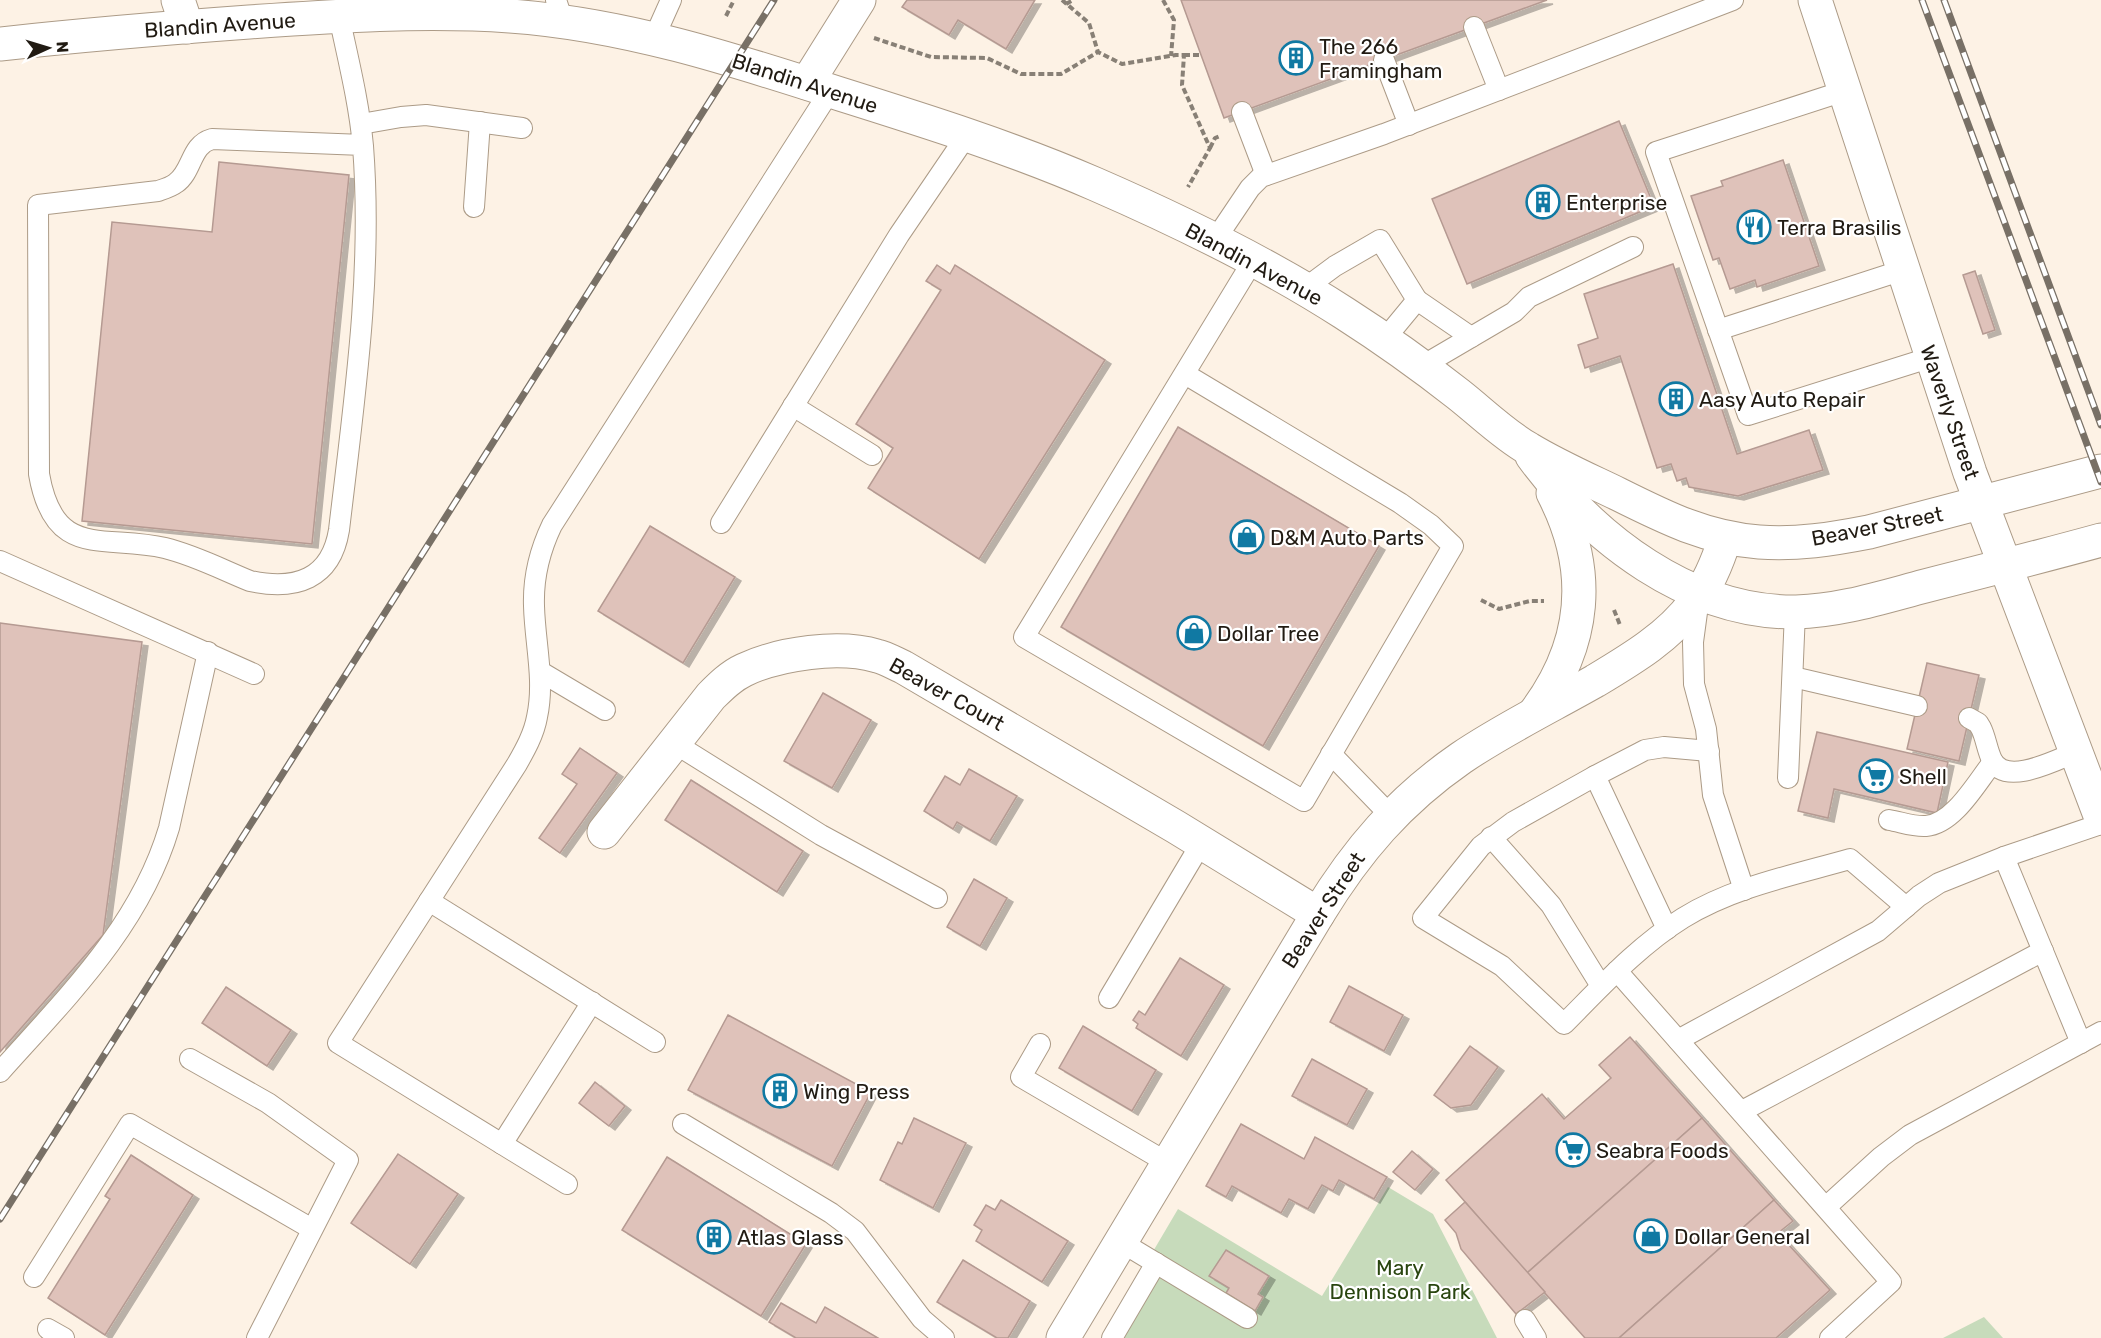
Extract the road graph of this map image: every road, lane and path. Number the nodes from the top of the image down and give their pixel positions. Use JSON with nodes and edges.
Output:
{"nodes":[{"id":1,"x":671,"y":0,"type":"edge"},
{"id":2,"x":734,"y":0,"type":"edge"},
{"id":3,"x":859,"y":0,"type":"edge"},
{"id":4,"x":1062,"y":0,"type":"edge"},
{"id":5,"x":1073,"y":0,"type":"edge"},
{"id":6,"x":1163,"y":0,"type":"edge"},
{"id":7,"x":1732,"y":0,"type":"edge"},
{"id":8,"x":1815,"y":0,"type":"edge"},
{"id":9,"x":1066,"y":4,"type":"junction"},
{"id":10,"x":411,"y":7,"type":"edge"},
{"id":11,"x":559,"y":10,"type":"edge"},
{"id":12,"x":182,"y":13,"type":"edge"},
{"id":13,"x":339,"y":16,"type":"junction"},
{"id":14,"x":726,"y":16,"type":"dead end"},
{"id":15,"x":1474,"y":27,"type":"dead end"},
{"id":16,"x":654,"y":38,"type":"junction"},
{"id":17,"x":873,"y":38,"type":"dead end"},
{"id":18,"x":0,"y":44,"type":"edge"},
{"id":19,"x":1098,"y":52,"type":"junction"},
{"id":20,"x":1184,"y":55,"type":"junction"},
{"id":21,"x":1201,"y":55,"type":"dead end"},
{"id":22,"x":1171,"y":56,"type":"junction"},
{"id":23,"x":1384,"y":60,"type":"dead end"},
{"id":24,"x":818,"y":87,"type":"junction"},
{"id":25,"x":1499,"y":90,"type":"junction"},
{"id":26,"x":1844,"y":91,"type":"junction"},
{"id":27,"x":1242,"y":112,"type":"dead end"},
{"id":28,"x":480,"y":122,"type":"junction"},
{"id":29,"x":361,"y":124,"type":"junction"},
{"id":30,"x":1409,"y":125,"type":"junction"},
{"id":31,"x":522,"y":128,"type":"dead end"},
{"id":32,"x":967,"y":135,"type":"junction"},
{"id":33,"x":363,"y":145,"type":"junction"},
{"id":34,"x":1266,"y":175,"type":"junction"},
{"id":35,"x":1188,"y":187,"type":"dead end"},
{"id":36,"x":474,"y":207,"type":"dead end"},
{"id":37,"x":1215,"y":240,"type":"junction"},
{"id":38,"x":1633,"y":247,"type":"dead end"},
{"id":39,"x":1254,"y":259,"type":"junction"},
{"id":40,"x":1903,"y":270,"type":"junction"},
{"id":41,"x":1304,"y":289,"type":"junction"},
{"id":42,"x":1418,"y":300,"type":"junction"},
{"id":43,"x":1718,"y":330,"type":"junction"},
{"id":44,"x":1471,"y":336,"type":"junction"},
{"id":45,"x":1384,"y":340,"type":"junction"},
{"id":46,"x":1932,"y":357,"type":"junction"},
{"id":47,"x":1422,"y":366,"type":"junction"},
{"id":48,"x":1185,"y":374,"type":"junction"},
{"id":49,"x":793,"y":406,"type":"junction"},
{"id":50,"x":1525,"y":448,"type":"junction"},
{"id":51,"x":872,"y":455,"type":"dead end"},
{"id":52,"x":2101,"y":471,"type":"edge"},
{"id":53,"x":1981,"y":503,"type":"junction"},
{"id":54,"x":721,"y":523,"type":"dead end"},
{"id":55,"x":1725,"y":538,"type":"junction"},
{"id":56,"x":2101,"y":540,"type":"edge"},
{"id":57,"x":0,"y":561,"type":"edge"},
{"id":58,"x":2005,"y":566,"type":"junction"},
{"id":59,"x":1701,"y":593,"type":"junction"},
{"id":60,"x":1481,"y":600,"type":"dead end"},
{"id":61,"x":1550,"y":602,"type":"dead end"},
{"id":62,"x":1611,"y":605,"type":"dead end"},
{"id":63,"x":1795,"y":612,"type":"junction"},
{"id":64,"x":1622,"y":628,"type":"dead end"},
{"id":65,"x":208,"y":652,"type":"junction"},
{"id":66,"x":541,"y":672,"type":"junction"},
{"id":67,"x":254,"y":674,"type":"dead end"},
{"id":68,"x":1793,"y":677,"type":"junction"},
{"id":69,"x":1917,"y":706,"type":"dead end"},
{"id":70,"x":605,"y":711,"type":"dead end"},
{"id":71,"x":1531,"y":717,"type":"junction"},
{"id":72,"x":1969,"y":718,"type":"dead end"},
{"id":73,"x":674,"y":743,"type":"junction"},
{"id":74,"x":1708,"y":751,"type":"junction"},
{"id":75,"x":2076,"y":752,"type":"junction"},
{"id":76,"x":1331,"y":754,"type":"junction"},
{"id":77,"x":1993,"y":762,"type":"junction"},
{"id":78,"x":1595,"y":776,"type":"junction"},
{"id":79,"x":1788,"y":778,"type":"dead end"},
{"id":80,"x":1390,"y":816,"type":"junction"},
{"id":81,"x":2101,"y":818,"type":"edge"},
{"id":82,"x":1889,"y":820,"type":"dead end"},
{"id":83,"x":2101,"y":824,"type":"edge"},
{"id":84,"x":604,"y":832,"type":"dead end"},
{"id":85,"x":1491,"y":837,"type":"junction"},
{"id":86,"x":1202,"y":842,"type":"junction"},
{"id":87,"x":2004,"y":857,"type":"junction"},
{"id":88,"x":1744,"y":890,"type":"junction"},
{"id":89,"x":937,"y":898,"type":"dead end"},
{"id":90,"x":429,"y":901,"type":"junction"},
{"id":91,"x":1906,"y":907,"type":"junction"},
{"id":92,"x":1318,"y":914,"type":"junction"},
{"id":93,"x":1667,"y":929,"type":"junction"},
{"id":94,"x":2043,"y":951,"type":"junction"},
{"id":95,"x":1617,"y":971,"type":"junction"},
{"id":96,"x":1601,"y":986,"type":"junction"},
{"id":97,"x":1109,"y":998,"type":"dead end"},
{"id":98,"x":592,"y":1002,"type":"junction"},
{"id":99,"x":2101,"y":1032,"type":"edge"},
{"id":100,"x":1678,"y":1040,"type":"junction"},
{"id":101,"x":655,"y":1042,"type":"dead end"},
{"id":102,"x":2081,"y":1043,"type":"junction"},
{"id":103,"x":1040,"y":1044,"type":"dead end"},
{"id":104,"x":190,"y":1059,"type":"dead end"},
{"id":105,"x":0,"y":1072,"type":"edge"},
{"id":106,"x":1742,"y":1111,"type":"junction"},
{"id":107,"x":683,"y":1124,"type":"dead end"},
{"id":108,"x":502,"y":1144,"type":"junction"},
{"id":109,"x":1168,"y":1162,"type":"junction"},
{"id":110,"x":567,"y":1184,"type":"dead end"},
{"id":111,"x":1826,"y":1207,"type":"junction"},
{"id":112,"x":312,"y":1229,"type":"junction"},
{"id":113,"x":1121,"y":1242,"type":"junction"},
{"id":114,"x":1156,"y":1263,"type":"junction"},
{"id":115,"x":34,"y":1277,"type":"dead end"},
{"id":116,"x":1247,"y":1318,"type":"dead end"},
{"id":117,"x":1525,"y":1320,"type":"dead end"},
{"id":118,"x":257,"y":1338,"type":"edge"},
{"id":119,"x":944,"y":1338,"type":"edge"},
{"id":120,"x":1064,"y":1338,"type":"edge"},
{"id":121,"x":1112,"y":1338,"type":"edge"},
{"id":122,"x":1536,"y":1338,"type":"edge"},
{"id":123,"x":1830,"y":1338,"type":"edge"}],
"edges":[{"from":1,"to":16,"type":"lane"},
{"from":2,"to":14,"type":"path"},
{"from":3,"to":24,"type":"street"},
{"from":4,"to":9,"type":"path"},
{"from":5,"to":9,"type":"path"},
{"from":6,"to":22,"type":"path"},
{"from":7,"to":25,"type":"lane"},
{"from":8,"to":26,"type":"street","name":"Waverly Street"},
{"from":9,"to":19,"type":"path"},
{"from":10,"to":11,"type":"street","name":"Blandin Avenue"},
{"from":10,"to":13,"type":"street","name":"Blandin Avenue"},
{"from":11,"to":16,"type":"street","name":"Blandin Avenue"},
{"from":12,"to":13,"type":"street","name":"Blandin Avenue"},
{"from":12,"to":18,"type":"street","name":"Blandin Avenue"},
{"from":13,"to":29,"type":"lane"},
{"from":15,"to":25,"type":"lane"},
{"from":16,"to":24,"type":"street","name":"Blandin Avenue"},
{"from":17,"to":19,"type":"path"},
{"from":19,"to":22,"type":"path"},
{"from":20,"to":21,"type":"path"},
{"from":20,"to":22,"type":"path"},
{"from":20,"to":35,"type":"path"},
{"from":23,"to":30,"type":"lane"},
{"from":24,"to":32,"type":"street","name":"Blandin Avenue"},
{"from":24,"to":66,"type":"lane"},
{"from":25,"to":30,"type":"lane"},
{"from":26,"to":40,"type":"street","name":"Waverly Street"},
{"from":26,"to":43,"type":"lane"},
{"from":27,"to":34,"type":"lane"},
{"from":28,"to":29,"type":"lane"},
{"from":28,"to":31,"type":"lane"},
{"from":28,"to":36,"type":"lane"},
{"from":29,"to":33,"type":"lane"},
{"from":30,"to":34,"type":"lane"},
{"from":32,"to":37,"type":"street","name":"Blandin Avenue"},
{"from":32,"to":49,"type":"lane"},
{"from":33,"to":33,"type":"lane"},
{"from":34,"to":37,"type":"lane"},
{"from":37,"to":39,"type":"street","name":"Blandin Avenue"},
{"from":38,"to":44,"type":"lane"},
{"from":39,"to":41,"type":"street","name":"Blandin Avenue"},
{"from":39,"to":48,"type":"lane"},
{"from":40,"to":43,"type":"lane"},
{"from":40,"to":46,"type":"street","name":"Waverly Street"},
{"from":41,"to":42,"type":"lane"},
{"from":41,"to":45,"type":"street","name":"Blandin Avenue"},
{"from":42,"to":44,"type":"lane"},
{"from":42,"to":45,"type":"lane"},
{"from":43,"to":46,"type":"lane"},
{"from":44,"to":47,"type":"lane"},
{"from":45,"to":47,"type":"street","name":"Blandin Avenue"},
{"from":46,"to":53,"type":"street","name":"Waverly Street"},
{"from":47,"to":50,"type":"street","name":"Blandin Avenue"},
{"from":48,"to":76,"type":"lane"},
{"from":48,"to":76,"type":"lane"},
{"from":49,"to":51,"type":"lane"},
{"from":49,"to":54,"type":"lane"},
{"from":50,"to":55,"type":"street","name":"Blandin Avenue"},
{"from":50,"to":59,"type":"street","name":"Blandin Avenue"},
{"from":50,"to":71,"type":"street"},
{"from":52,"to":53,"type":"street","name":"Beaver Street"},
{"from":53,"to":55,"type":"street","name":"Beaver Street"},
{"from":53,"to":58,"type":"street","name":"Waverly Street"},
{"from":55,"to":59,"type":"street","name":"Beaver Street"},
{"from":56,"to":58,"type":"street"},
{"from":57,"to":65,"type":"lane"},
{"from":58,"to":63,"type":"street"},
{"from":58,"to":75,"type":"street","name":"Waverly Street"},
{"from":59,"to":63,"type":"street"},
{"from":59,"to":71,"type":"street","name":"Beaver Street"},
{"from":59,"to":74,"type":"lane"},
{"from":60,"to":61,"type":"path"},
{"from":62,"to":64,"type":"path"},
{"from":63,"to":68,"type":"lane"},
{"from":65,"to":67,"type":"lane"},
{"from":65,"to":105,"type":"lane"},
{"from":66,"to":70,"type":"lane"},
{"from":66,"to":90,"type":"lane"},
{"from":68,"to":69,"type":"lane"},
{"from":68,"to":79,"type":"lane"},
{"from":71,"to":80,"type":"street","name":"Beaver Street"},
{"from":72,"to":77,"type":"lane"},
{"from":73,"to":84,"type":"street","name":"Beaver Court"},
{"from":73,"to":86,"type":"street","name":"Beaver Court"},
{"from":73,"to":89,"type":"lane"},
{"from":74,"to":78,"type":"lane"},
{"from":74,"to":88,"type":"lane"},
{"from":75,"to":77,"type":"lane"},
{"from":75,"to":81,"type":"street","name":"Waverly Street"},
{"from":76,"to":80,"type":"lane"},
{"from":77,"to":82,"type":"lane"},
{"from":78,"to":85,"type":"lane"},
{"from":78,"to":93,"type":"lane"},
{"from":80,"to":92,"type":"street","name":"Beaver Street"},
{"from":83,"to":87,"type":"lane"},
{"from":85,"to":96,"type":"lane"},
{"from":85,"to":96,"type":"lane"},
{"from":86,"to":92,"type":"street","name":"Beaver Court"},
{"from":86,"to":97,"type":"lane"},
{"from":87,"to":91,"type":"lane"},
{"from":87,"to":94,"type":"lane"},
{"from":88,"to":91,"type":"lane"},
{"from":88,"to":93,"type":"lane"},
{"from":90,"to":98,"type":"lane"},
{"from":90,"to":108,"type":"lane"},
{"from":91,"to":100,"type":"lane"},
{"from":92,"to":109,"type":"street","name":"Beaver Street"},
{"from":93,"to":95,"type":"lane"},
{"from":94,"to":102,"type":"lane"},
{"from":94,"to":106,"type":"lane"},
{"from":95,"to":96,"type":"lane"},
{"from":95,"to":100,"type":"lane"},
{"from":98,"to":101,"type":"lane"},
{"from":98,"to":108,"type":"lane"},
{"from":99,"to":102,"type":"lane"},
{"from":100,"to":106,"type":"lane"},
{"from":102,"to":111,"type":"lane"},
{"from":103,"to":109,"type":"lane"},
{"from":104,"to":112,"type":"lane"},
{"from":106,"to":111,"type":"lane"},
{"from":107,"to":119,"type":"lane"},
{"from":108,"to":110,"type":"lane"},
{"from":109,"to":113,"type":"street","name":"Beaver Street"},
{"from":111,"to":123,"type":"lane"},
{"from":112,"to":115,"type":"lane"},
{"from":112,"to":118,"type":"lane"},
{"from":113,"to":114,"type":"lane"},
{"from":113,"to":120,"type":"street","name":"Beaver Street"},
{"from":114,"to":116,"type":"lane"},
{"from":114,"to":121,"type":"lane"},
{"from":117,"to":122,"type":"lane"}]}
